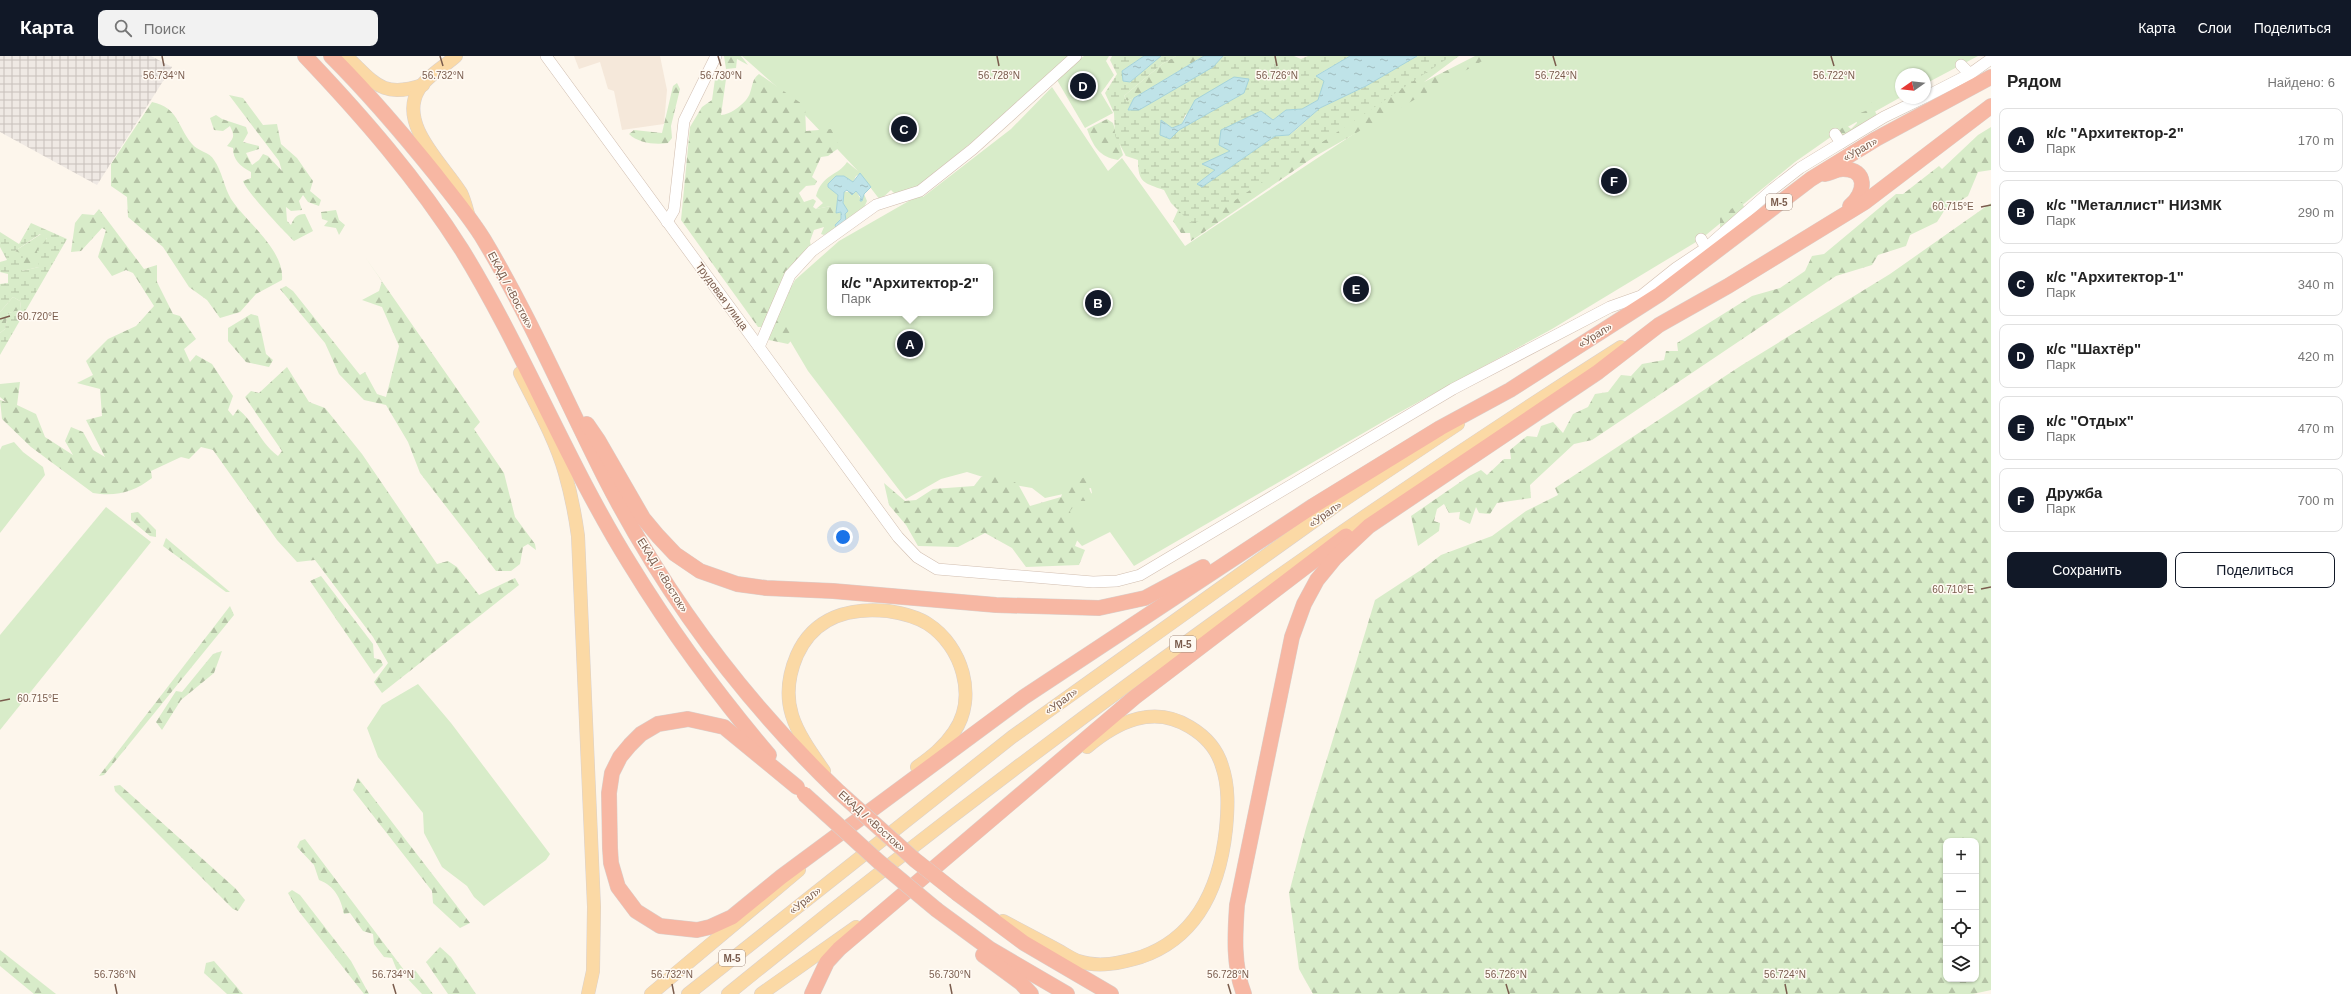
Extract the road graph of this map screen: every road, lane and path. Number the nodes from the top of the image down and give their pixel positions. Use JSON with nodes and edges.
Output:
{"nodes":[{"id":1,"x":305,"y":56,"type":"edge"},
{"id":2,"x":331,"y":56,"type":"edge"},
{"id":3,"x":346,"y":56,"type":"edge"},
{"id":4,"x":456,"y":56,"type":"edge"},
{"id":5,"x":546,"y":56,"type":"edge"},
{"id":6,"x":716,"y":56,"type":"edge"},
{"id":7,"x":1076,"y":56,"type":"edge"},
{"id":8,"x":1991,"y":60,"type":"edge"},
{"id":9,"x":1961,"y":65,"type":"dead end"},
{"id":10,"x":1970,"y":74,"type":"junction"},
{"id":11,"x":1991,"y":77,"type":"edge"},
{"id":12,"x":423,"y":85,"type":"junction"},
{"id":13,"x":1931,"y":94,"type":"edge"},
{"id":14,"x":1910,"y":104,"type":"edge"},
{"id":15,"x":1991,"y":106,"type":"edge"},
{"id":16,"x":1811,"y":179,"type":"junction"},
{"id":17,"x":469,"y":217,"type":"junction"},
{"id":18,"x":667,"y":222,"type":"junction"},
{"id":19,"x":1827,"y":227,"type":"junction"},
{"id":20,"x":1660,"y":325,"type":"junction"},
{"id":21,"x":508,"y":331,"type":"junction"},
{"id":22,"x":759,"y":347,"type":"junction"},
{"id":23,"x":566,"y":396,"type":"junction"},
{"id":24,"x":1483,"y":405,"type":"junction"},
{"id":25,"x":1451,"y":469,"type":"junction"},
{"id":26,"x":1313,"y":506,"type":"junction"},
{"id":27,"x":801,"y":790,"type":"junction"},
{"id":28,"x":839,"y":792,"type":"junction"},
{"id":29,"x":1027,"y":792,"type":"junction"},
{"id":30,"x":851,"y":825,"type":"junction"},
{"id":31,"x":824,"y":847,"type":"junction"},
{"id":32,"x":916,"y":885,"type":"junction"},
{"id":33,"x":970,"y":904,"type":"junction"},
{"id":34,"x":937,"y":910,"type":"junction"},
{"id":35,"x":588,"y":994,"type":"edge"},
{"id":36,"x":651,"y":994,"type":"edge"},
{"id":37,"x":688,"y":994,"type":"edge"},
{"id":38,"x":728,"y":994,"type":"edge"},
{"id":39,"x":761,"y":994,"type":"edge"},
{"id":40,"x":812,"y":994,"type":"edge"},
{"id":41,"x":1031,"y":994,"type":"edge"},
{"id":42,"x":1067,"y":994,"type":"edge"},
{"id":43,"x":1111,"y":994,"type":"edge"},
{"id":44,"x":1244,"y":994,"type":"edge"}],
"edges":[{"from":1,"to":21,"type":"highway","name":"ЕКАД / «Восток»"},
{"from":2,"to":17,"type":"highway","name":"ЕКАД / «Восток»"},
{"from":3,"to":12,"type":"main road"},
{"from":4,"to":12,"type":"main road"},
{"from":5,"to":18,"type":"street","name":"Трудовая улица"},
{"from":6,"to":18,"type":"street"},
{"from":7,"to":22,"type":"street"},
{"from":8,"to":10,"type":"street","name":"Трудовая улица"},
{"from":9,"to":10,"type":"street"},
{"from":10,"to":13,"type":"street","name":"Трудовая улица"},
{"from":11,"to":16,"type":"highway","name":"«Урал»","number":"М-5"},
{"from":12,"to":17,"type":"main road"},
{"from":14,"to":22,"type":"street","name":"Трудовая улица"},
{"from":15,"to":19,"type":"highway","number":"М-5"},
{"from":16,"to":19,"type":"highway"},
{"from":16,"to":24,"type":"highway","name":"«Урал»","number":"М-5"},
{"from":17,"to":23,"type":"highway","name":"ЕКАД / «Восток»"},
{"from":18,"to":22,"type":"street","name":"Трудовая улица"},
{"from":19,"to":20,"type":"highway","number":"М-5"},
{"from":20,"to":25,"type":"highway"},
{"from":20,"to":38,"type":"main road","number":"М-5"},
{"from":21,"to":27,"type":"highway","name":"ЕКАД / «Восток»"},
{"from":21,"to":35,"type":"main road"},
{"from":23,"to":26,"type":"highway"},
{"from":23,"to":28,"type":"highway","name":"ЕКАД / «Восток»"},
{"from":24,"to":26,"type":"highway"},
{"from":24,"to":37,"type":"main road","name":"«Урал»","number":"М-5"},
{"from":25,"to":29,"type":"highway"},
{"from":25,"to":44,"type":"highway"},
{"from":26,"to":30,"type":"highway"},
{"from":27,"to":31,"type":"highway"},
{"from":27,"to":34,"type":"highway","name":"ЕКАД / «Восток»","bridge":true},
{"from":28,"to":30,"type":"main road"},
{"from":28,"to":33,"type":"highway","name":"ЕКАД / «Восток»","bridge":true},
{"from":29,"to":32,"type":"highway"},
{"from":29,"to":33,"type":"main road"},
{"from":30,"to":31,"type":"highway"},
{"from":31,"to":36,"type":"main road"},
{"from":32,"to":39,"type":"main road"},
{"from":32,"to":40,"type":"highway"},
{"from":33,"to":43,"type":"highway","name":"ЕКАД / «Восток»"},
{"from":34,"to":41,"type":"highway"},
{"from":34,"to":42,"type":"highway","name":"ЕКАД / «Восток»"}]}
